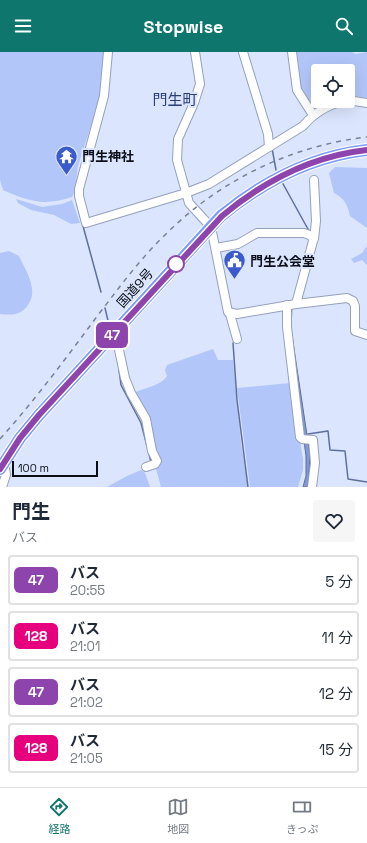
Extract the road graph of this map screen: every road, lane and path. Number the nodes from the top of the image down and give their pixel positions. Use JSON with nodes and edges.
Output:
{"nodes":[{"id":1,"x":108,"y":52,"type":"edge"},
{"id":2,"x":195,"y":52,"type":"edge"},
{"id":3,"x":243,"y":52,"type":"edge"},
{"id":4,"x":292,"y":52,"type":"edge"},
{"id":5,"x":355,"y":101,"type":"edge"},
{"id":6,"x":367,"y":103,"type":"edge"},
{"id":7,"x":325,"y":108,"type":"edge"},
{"id":8,"x":313,"y":115,"type":"junction"},
{"id":9,"x":271,"y":146,"type":"junction"},
{"id":10,"x":367,"y":150,"type":"edge"},
{"id":11,"x":314,"y":180,"type":"dead end"},
{"id":12,"x":186,"y":193,"type":"junction"},
{"id":13,"x":210,"y":227,"type":"junction"},
{"id":14,"x":314,"y":239,"type":"junction"},
{"id":15,"x":216,"y":248,"type":"junction"},
{"id":16,"x":292,"y":305,"type":"junction"},
{"id":17,"x":230,"y":314,"type":"junction"},
{"id":18,"x":115,"y":331,"type":"junction"},
{"id":19,"x":367,"y":335,"type":"edge"},
{"id":20,"x":237,"y":339,"type":"dead end"},
{"id":21,"x":2,"y":465,"type":"edge"},
{"id":22,"x":150,"y":466,"type":"dead end"},
{"id":23,"x":2,"y":487,"type":"edge"},
{"id":24,"x":312,"y":487,"type":"edge"}],
"edges":[{"from":1,"to":12,"type":"street"},
{"from":2,"to":12,"type":"street"},
{"from":3,"to":9,"type":"street"},
{"from":4,"to":8,"type":"street"},
{"from":5,"to":6,"type":"street"},
{"from":7,"to":8,"type":"street"},
{"from":8,"to":9,"type":"street"},
{"from":9,"to":12,"type":"street"},
{"from":10,"to":13,"type":"highway","name":"国道9号"},
{"from":11,"to":14,"type":"street"},
{"from":12,"to":13,"type":"street"},
{"from":13,"to":15,"type":"street"},
{"from":13,"to":18,"type":"highway","name":"国道9号"},
{"from":14,"to":15,"type":"street"},
{"from":14,"to":16,"type":"street"},
{"from":15,"to":17,"type":"street"},
{"from":16,"to":17,"type":"street"},
{"from":16,"to":19,"type":"street"},
{"from":16,"to":24,"type":"street"},
{"from":17,"to":20,"type":"street"},
{"from":18,"to":21,"type":"highway","name":"国道9号"},
{"from":18,"to":22,"type":"street"},
{"from":21,"to":23,"type":"street"}]}
